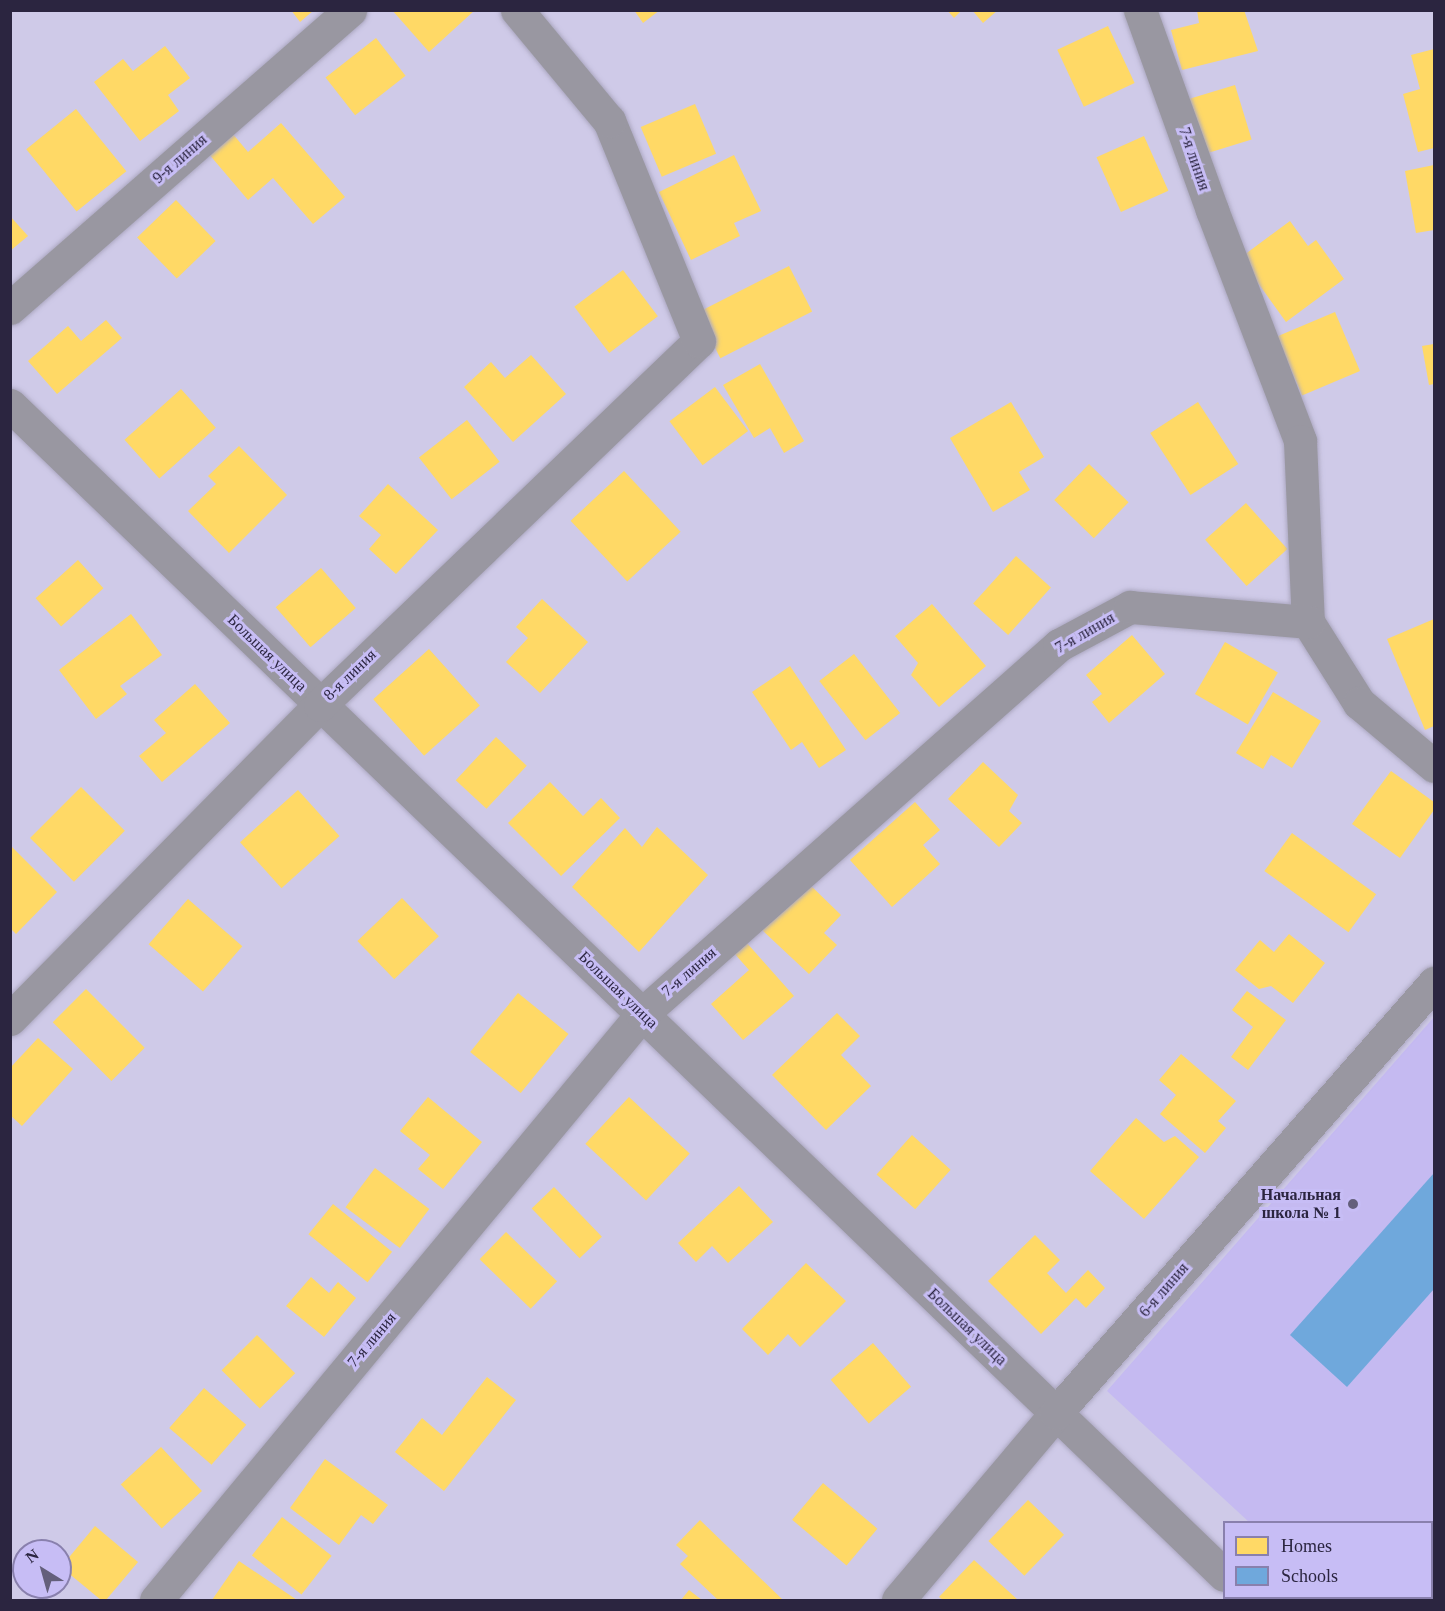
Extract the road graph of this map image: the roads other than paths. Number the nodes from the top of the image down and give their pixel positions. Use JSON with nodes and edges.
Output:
{"nodes":[{"id":1,"x":350,"y":10,"type":"edge"},
{"id":2,"x":518,"y":10,"type":"edge"},
{"id":3,"x":1140,"y":10,"type":"edge"},
{"id":4,"x":10,"y":308,"type":"edge"},
{"id":5,"x":10,"y":405,"type":"edge"},
{"id":6,"x":1308,"y":622,"type":"junction"},
{"id":7,"x":320,"y":705,"type":"junction"},
{"id":8,"x":1434,"y":766,"type":"edge"},
{"id":9,"x":1434,"y":983,"type":"edge"},
{"id":10,"x":642,"y":1014,"type":"junction"},
{"id":11,"x":10,"y":1019,"type":"edge"},
{"id":12,"x":1056,"y":1413,"type":"junction"},
{"id":13,"x":1223,"y":1574,"type":"edge"},
{"id":14,"x":156,"y":1600,"type":"edge"},
{"id":15,"x":898,"y":1600,"type":"edge"}],
"edges":[{"from":1,"to":4,"type":"street","name":"9-я линия"},
{"from":2,"to":7,"type":"street","name":"8-я линия"},
{"from":3,"to":6,"type":"street","name":"7-я линия"},
{"from":5,"to":7,"type":"street","name":"Большая улица"},
{"from":6,"to":8,"type":"street","name":"7-я линия"},
{"from":6,"to":10,"type":"street","name":"7-я линия"},
{"from":7,"to":10,"type":"street","name":"Большая улица"},
{"from":7,"to":11,"type":"street","name":"8-я линия"},
{"from":9,"to":12,"type":"street","name":"6-я линия"},
{"from":10,"to":12,"type":"street","name":"Большая улица"},
{"from":10,"to":14,"type":"street","name":"7-я линия"},
{"from":12,"to":13,"type":"street","name":"Большая улица"},
{"from":12,"to":15,"type":"street","name":"6-я линия"}]}
